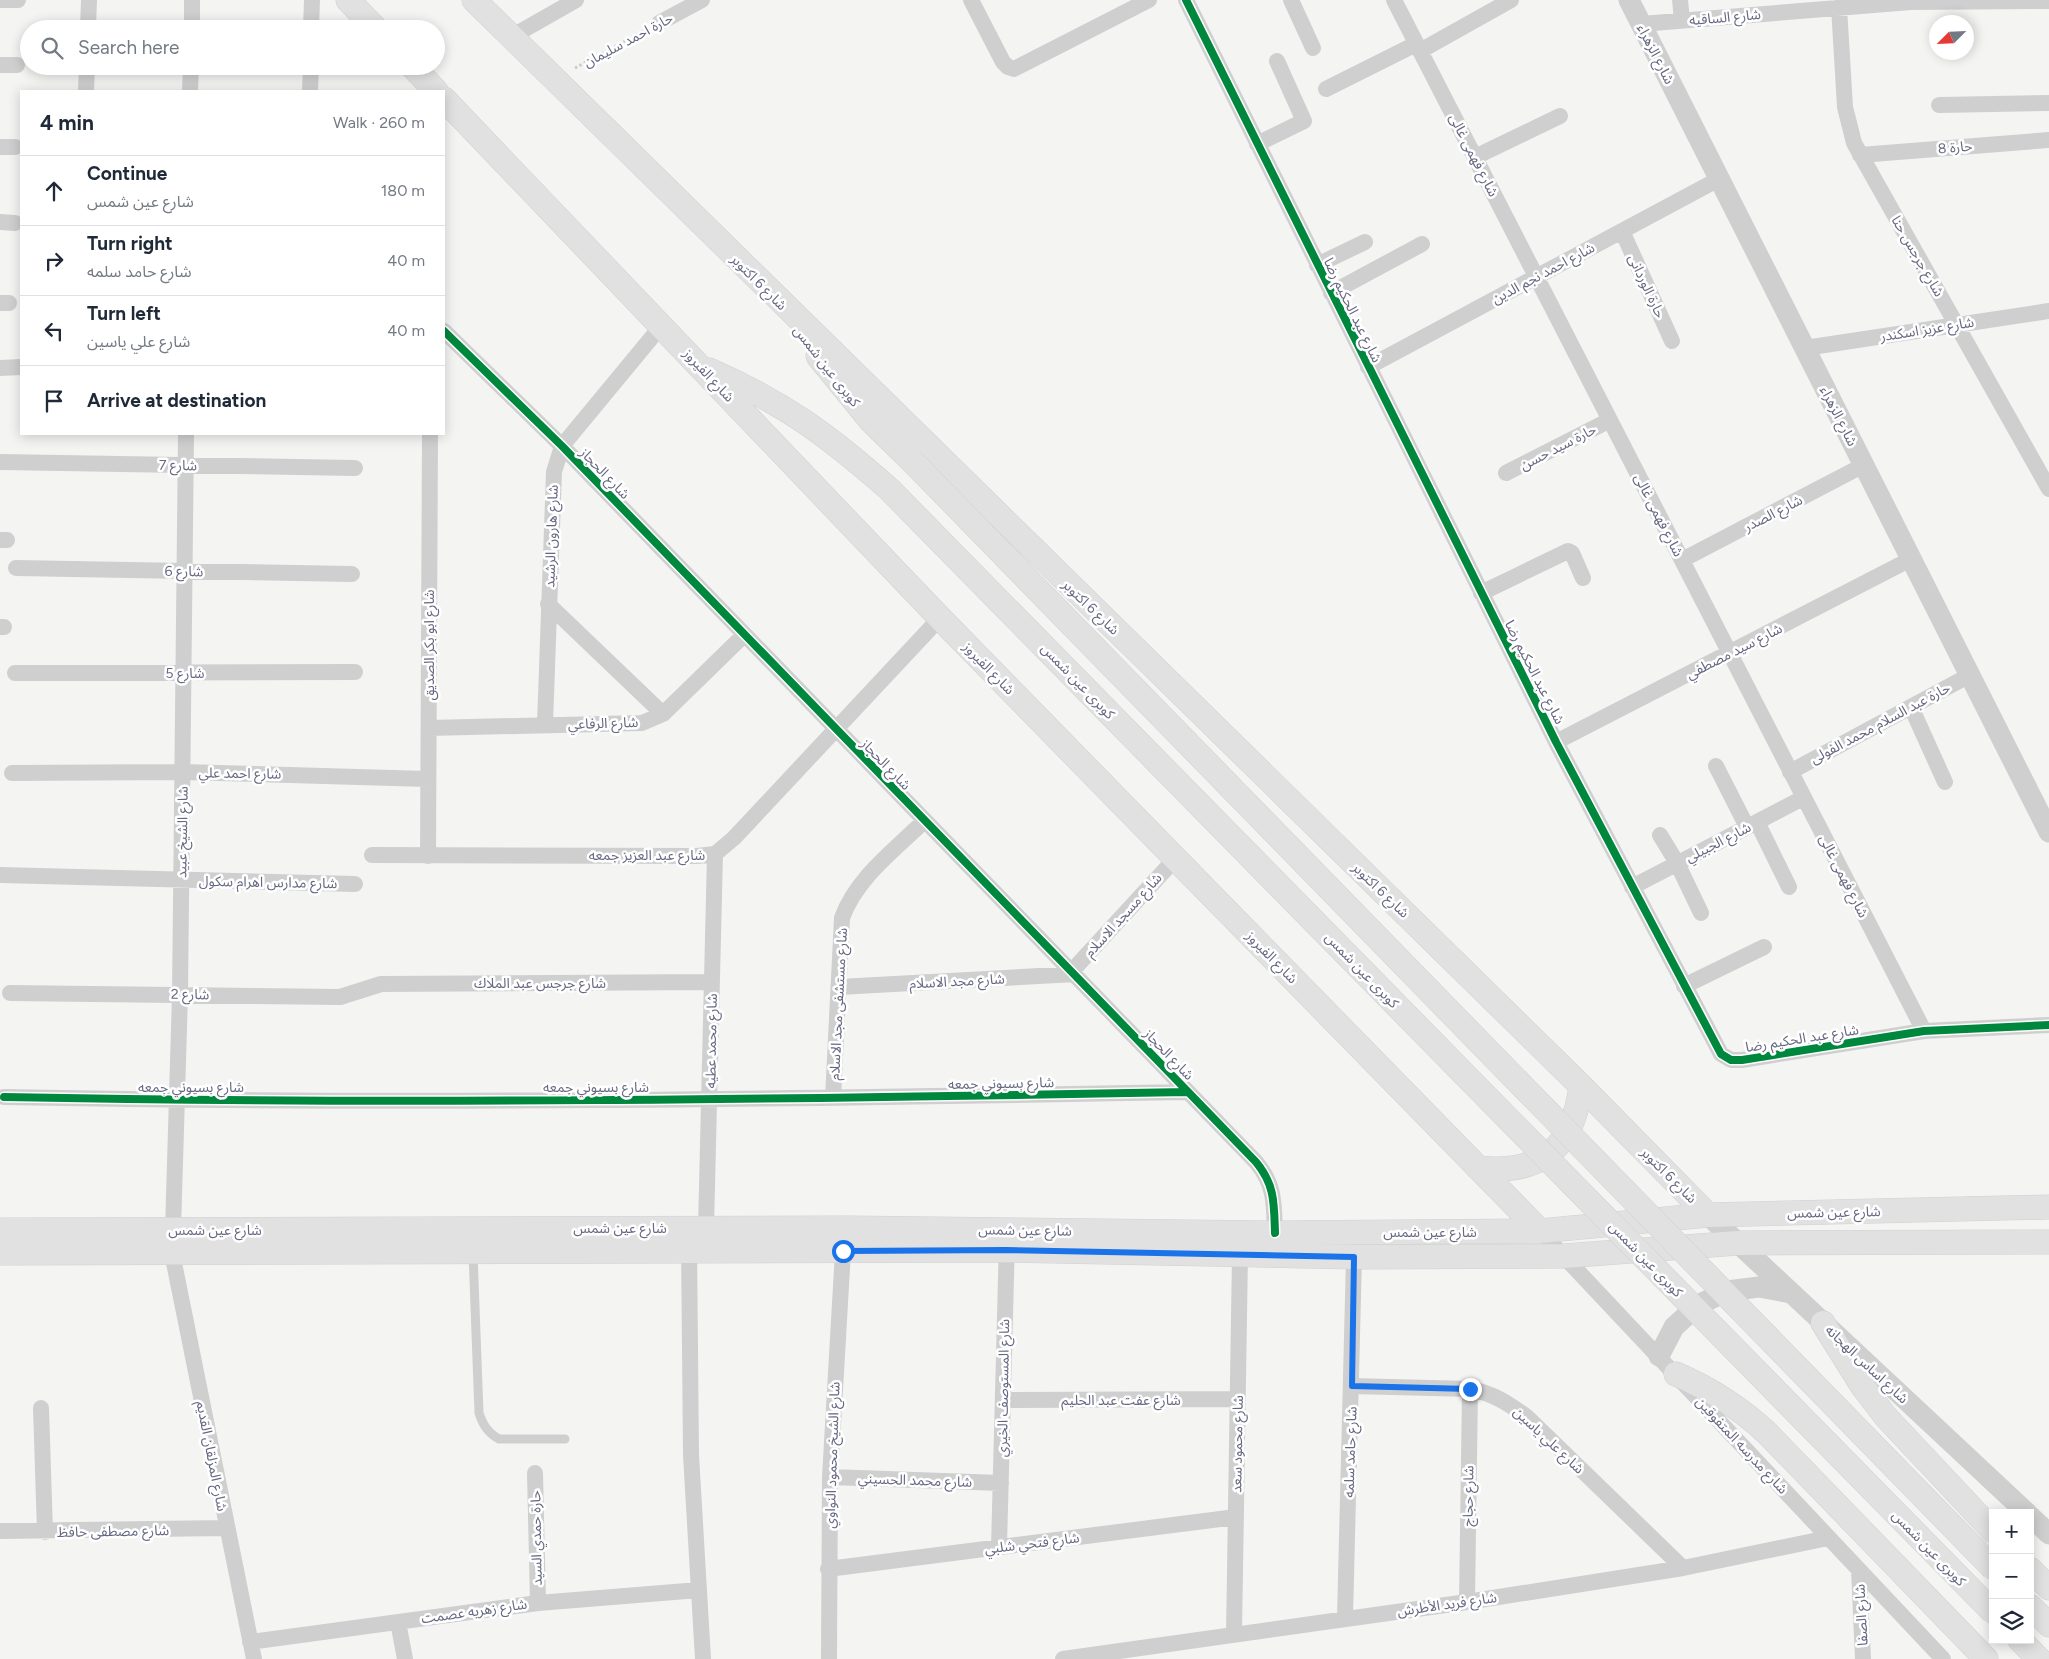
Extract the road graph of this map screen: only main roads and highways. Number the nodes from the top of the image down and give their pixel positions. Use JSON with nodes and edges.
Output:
{"nodes":[{"id":1,"x":348,"y":0,"type":"edge"},
{"id":2,"x":474,"y":0,"type":"edge"},
{"id":3,"x":367,"y":20,"type":"edge"},
{"id":4,"x":421,"y":75,"type":"edge"},
{"id":5,"x":435,"y":90,"type":"edge"},
{"id":6,"x":445,"y":100,"type":"edge"},
{"id":7,"x":775,"y":298,"type":"junction"},
{"id":8,"x":701,"y":367,"type":"junction"},
{"id":9,"x":1581,"y":1086,"type":"junction"},
{"id":10,"x":1478,"y":1168,"type":"junction"},
{"id":11,"x":2049,"y":1207,"type":"edge"},
{"id":12,"x":1708,"y":1215,"type":"junction"},
{"id":13,"x":0,"y":1230,"type":"edge"},
{"id":14,"x":1540,"y":1231,"type":"junction"},
{"id":15,"x":695,"y":1235,"type":"junction"},
{"id":16,"x":1007,"y":1240,"type":"junction"},
{"id":17,"x":172,"y":1242,"type":"junction"},
{"id":18,"x":2049,"y":1242,"type":"edge"},
{"id":19,"x":0,"y":1253,"type":"edge"},
{"id":20,"x":1823,"y":1323,"type":"road end"},
{"id":21,"x":1676,"y":1374,"type":"road end"},
{"id":22,"x":1989,"y":1527,"type":"edge"},
{"id":23,"x":1989,"y":1564,"type":"edge"},
{"id":24,"x":2034,"y":1573,"type":"edge"},
{"id":25,"x":2049,"y":1588,"type":"edge"},
{"id":26,"x":1989,"y":1608,"type":"edge"},
{"id":27,"x":2034,"y":1610,"type":"edge"},
{"id":28,"x":2049,"y":1625,"type":"edge"},
{"id":29,"x":2024,"y":1644,"type":"edge"},
{"id":30,"x":1986,"y":1659,"type":"edge"},
{"id":31,"x":2039,"y":1659,"type":"edge"}],
"edges":[{"from":1,"to":3,"type":"main road"},
{"from":2,"to":7,"type":"main road","name":"شارع 6 اكتوبر"},
{"from":4,"to":5,"type":"main road"},
{"from":6,"to":8,"type":"main road","name":"شارع الفيروز"},
{"from":7,"to":9,"type":"main road","name":"شارع 6 اكتوبر"},
{"from":7,"to":23,"type":"main road","name":"كوبرى عين شمس","bridge":true},
{"from":8,"to":10,"type":"main road","name":"شارع الفيروز"},
{"from":8,"to":26,"type":"main road","name":"كوبرى عين شمس","bridge":true},
{"from":9,"to":10,"type":"main road"},
{"from":9,"to":12,"type":"main road","name":"شارع 6 اكتوبر"},
{"from":10,"to":14,"type":"main road","name":"شارع الفيروز"},
{"from":11,"to":12,"type":"main road","name":"شارع عين شمس"},
{"from":12,"to":14,"type":"main road","name":"شارع عين شمس"},
{"from":13,"to":17,"type":"main road","name":"شارع عين شمس"},
{"from":14,"to":16,"type":"main road","name":"شارع عين شمس"},
{"from":15,"to":16,"type":"main road","name":"شارع عين شمس"},
{"from":15,"to":16,"type":"main road","name":"شارع عين شمس"},
{"from":15,"to":17,"type":"main road","name":"شارع عين شمس"},
{"from":15,"to":17,"type":"main road","name":"شارع عين شمس"},
{"from":16,"to":18,"type":"main road","name":"شارع عين شمس"},
{"from":17,"to":19,"type":"main road","name":"شارع عين شمس"},
{"from":20,"to":22,"type":"main road"},
{"from":21,"to":30,"type":"main road"},
{"from":24,"to":25,"type":"main road"},
{"from":27,"to":28,"type":"main road"},
{"from":29,"to":31,"type":"main road"}]}
